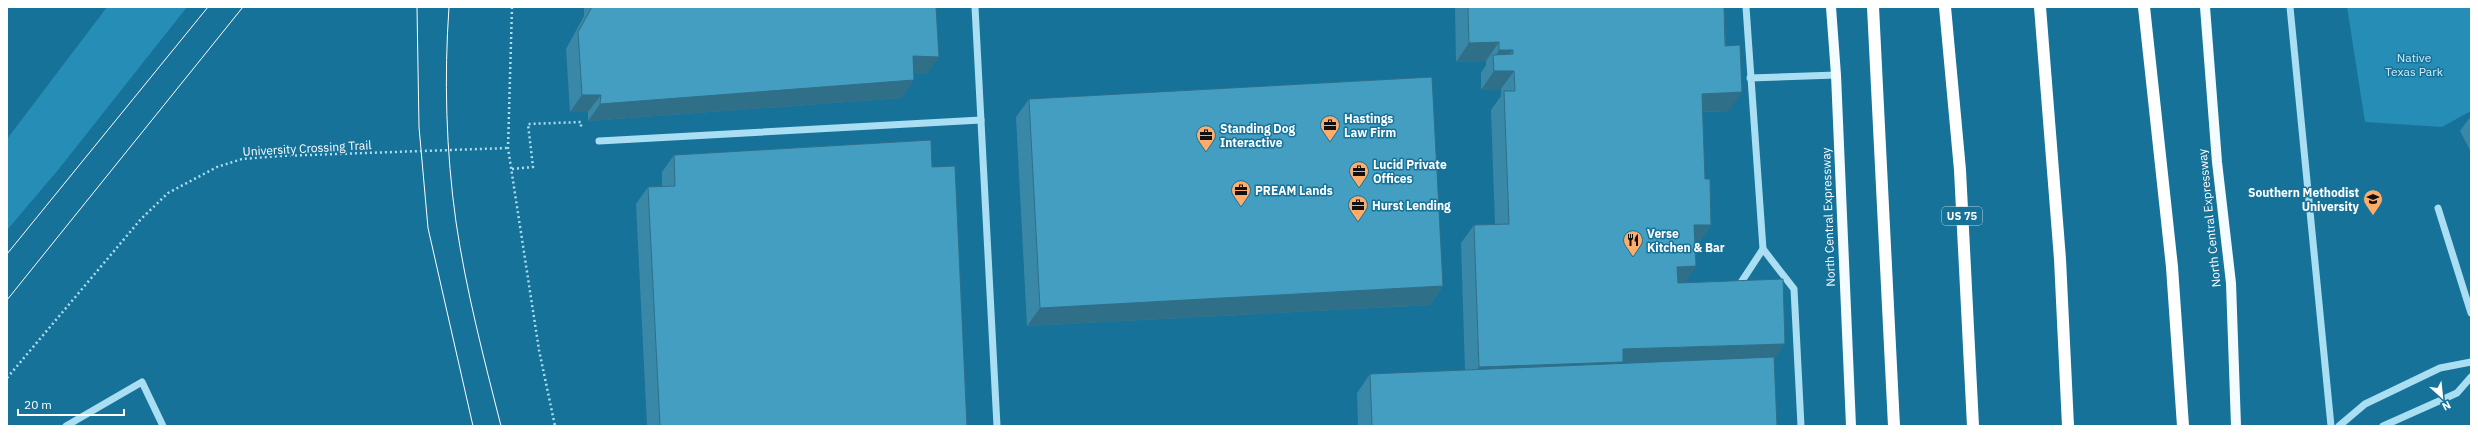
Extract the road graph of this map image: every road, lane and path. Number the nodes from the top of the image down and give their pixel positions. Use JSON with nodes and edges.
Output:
{"nodes":[{"id":1,"x":512,"y":7,"type":"edge"},
{"id":2,"x":975,"y":7,"type":"edge"},
{"id":3,"x":1746,"y":7,"type":"edge"},
{"id":4,"x":1831,"y":7,"type":"edge"},
{"id":5,"x":1873,"y":7,"type":"edge"},
{"id":6,"x":1945,"y":7,"type":"edge"},
{"id":7,"x":2040,"y":7,"type":"edge"},
{"id":8,"x":2144,"y":7,"type":"edge"},
{"id":9,"x":2205,"y":7,"type":"edge"},
{"id":10,"x":2290,"y":7,"type":"edge"},
{"id":11,"x":1836,"y":75,"type":"junction"},
{"id":12,"x":1750,"y":78,"type":"junction"},
{"id":13,"x":981,"y":120,"type":"junction"},
{"id":14,"x":581,"y":129,"type":"dead end"},
{"id":15,"x":599,"y":142,"type":"dead end"},
{"id":16,"x":508,"y":148,"type":"junction"},
{"id":17,"x":512,"y":169,"type":"junction"},
{"id":18,"x":2438,"y":208,"type":"dead end"},
{"id":19,"x":1763,"y":248,"type":"junction"},
{"id":20,"x":1738,"y":293,"type":"edge"},
{"id":21,"x":2471,"y":313,"type":"edge"},
{"id":22,"x":2471,"y":362,"type":"edge"},
{"id":23,"x":2471,"y":377,"type":"edge"},
{"id":24,"x":7,"y":378,"type":"edge"},
{"id":25,"x":66,"y":426,"type":"edge"},
{"id":26,"x":163,"y":426,"type":"edge"},
{"id":27,"x":555,"y":426,"type":"edge"},
{"id":28,"x":997,"y":426,"type":"edge"},
{"id":29,"x":1801,"y":426,"type":"edge"},
{"id":30,"x":1851,"y":426,"type":"edge"},
{"id":31,"x":1894,"y":426,"type":"edge"},
{"id":32,"x":1973,"y":426,"type":"edge"},
{"id":33,"x":2068,"y":426,"type":"edge"},
{"id":34,"x":2183,"y":426,"type":"edge"},
{"id":35,"x":2236,"y":426,"type":"edge"},
{"id":36,"x":2331,"y":426,"type":"edge"},
{"id":37,"x":2339,"y":426,"type":"edge"},
{"id":38,"x":2383,"y":426,"type":"edge"}],
"edges":[{"from":1,"to":16,"type":"path"},
{"from":2,"to":13,"type":"lane"},
{"from":3,"to":12,"type":"lane"},
{"from":4,"to":11,"type":"main road","name":"North Central Expressway"},
{"from":5,"to":31,"type":"highway"},
{"from":6,"to":32,"type":"highway","number":"US 75"},
{"from":7,"to":33,"type":"highway"},
{"from":8,"to":34,"type":"highway"},
{"from":9,"to":35,"type":"main road","name":"North Central Expressway"},
{"from":10,"to":36,"type":"lane"},
{"from":11,"to":12,"type":"lane"},
{"from":11,"to":30,"type":"main road","name":"North Central Expressway"},
{"from":12,"to":19,"type":"lane"},
{"from":13,"to":15,"type":"lane"},
{"from":13,"to":28,"type":"lane"},
{"from":14,"to":17,"type":"path"},
{"from":16,"to":17,"type":"path"},
{"from":16,"to":24,"type":"path","name":"University Crossing Trail","bridge":true},
{"from":17,"to":27,"type":"path"},
{"from":18,"to":21,"type":"lane"},
{"from":19,"to":20,"type":"lane"},
{"from":19,"to":29,"type":"lane"},
{"from":22,"to":37,"type":"lane"},
{"from":23,"to":38,"type":"lane"},
{"from":25,"to":26,"type":"lane"}]}
